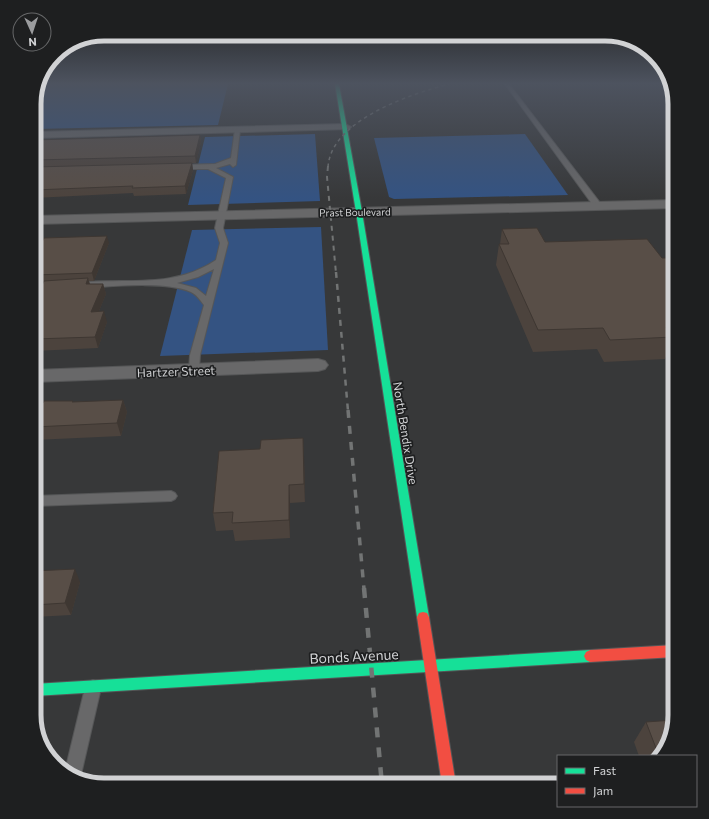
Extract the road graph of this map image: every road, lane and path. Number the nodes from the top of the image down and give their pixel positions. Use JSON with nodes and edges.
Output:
{"nodes":[{"id":1,"x":344,"y":122,"type":"edge"},
{"id":2,"x":534,"y":122,"type":"edge"},
{"id":3,"x":345,"y":127,"type":"junction"},
{"id":4,"x":237,"y":130,"type":"junction"},
{"id":5,"x":41,"y":134,"type":"edge"},
{"id":6,"x":234,"y":159,"type":"junction"},
{"id":7,"x":205,"y":167,"type":"junction"},
{"id":8,"x":175,"y":168,"type":"edge"},
{"id":9,"x":230,"y":177,"type":"junction"},
{"id":10,"x":668,"y":204,"type":"edge"},
{"id":11,"x":598,"y":206,"type":"junction"},
{"id":12,"x":359,"y":212,"type":"junction"},
{"id":13,"x":222,"y":215,"type":"junction"},
{"id":14,"x":41,"y":220,"type":"edge"},
{"id":15,"x":220,"y":261,"type":"junction"},
{"id":16,"x":151,"y":284,"type":"junction"},
{"id":17,"x":77,"y":285,"type":"edge"},
{"id":18,"x":63,"y":286,"type":"edge"},
{"id":19,"x":41,"y":288,"type":"edge"},
{"id":20,"x":208,"y":305,"type":"junction"},
{"id":21,"x":318,"y":365,"type":"dead end"},
{"id":22,"x":194,"y":370,"type":"junction"},
{"id":23,"x":41,"y":376,"type":"edge"},
{"id":24,"x":171,"y":496,"type":"dead end"},
{"id":25,"x":41,"y":501,"type":"edge"},
{"id":26,"x":668,"y":651,"type":"edge"},
{"id":27,"x":430,"y":665,"type":"junction"},
{"id":28,"x":93,"y":686,"type":"junction"},
{"id":29,"x":41,"y":690,"type":"edge"},
{"id":30,"x":74,"y":770,"type":"edge"},
{"id":31,"x":448,"y":778,"type":"edge"}],
"edges":[{"from":1,"to":3,"type":"street","name":"North Bendix Drive"},
{"from":2,"to":11,"type":"lane"},
{"from":3,"to":4,"type":"street"},
{"from":3,"to":12,"type":"street","name":"North Bendix Drive"},
{"from":4,"to":5,"type":"street"},
{"from":4,"to":6,"type":"lane"},
{"from":6,"to":7,"type":"lane"},
{"from":6,"to":9,"type":"lane"},
{"from":7,"to":8,"type":"lane"},
{"from":7,"to":9,"type":"lane"},
{"from":9,"to":13,"type":"lane"},
{"from":10,"to":11,"type":"street","name":"Prast Boulevard"},
{"from":11,"to":12,"type":"street","name":"Prast Boulevard"},
{"from":12,"to":13,"type":"street","name":"Prast Boulevard"},
{"from":12,"to":27,"type":"street","name":"North Bendix Drive"},
{"from":13,"to":14,"type":"street","name":"Prast Boulevard"},
{"from":13,"to":15,"type":"lane"},
{"from":15,"to":16,"type":"lane"},
{"from":15,"to":20,"type":"lane"},
{"from":16,"to":17,"type":"lane"},
{"from":16,"to":20,"type":"lane"},
{"from":18,"to":19,"type":"lane"},
{"from":20,"to":22,"type":"lane"},
{"from":21,"to":22,"type":"street","name":"Hartzer Street"},
{"from":22,"to":23,"type":"street","name":"Hartzer Street"},
{"from":24,"to":25,"type":"lane"},
{"from":26,"to":27,"type":"street","name":"Bonds Avenue"},
{"from":27,"to":28,"type":"street","name":"Bonds Avenue"},
{"from":27,"to":31,"type":"street","name":"North Bendix Drive"},
{"from":28,"to":29,"type":"street","name":"Bonds Avenue"},
{"from":28,"to":30,"type":"lane"}]}
